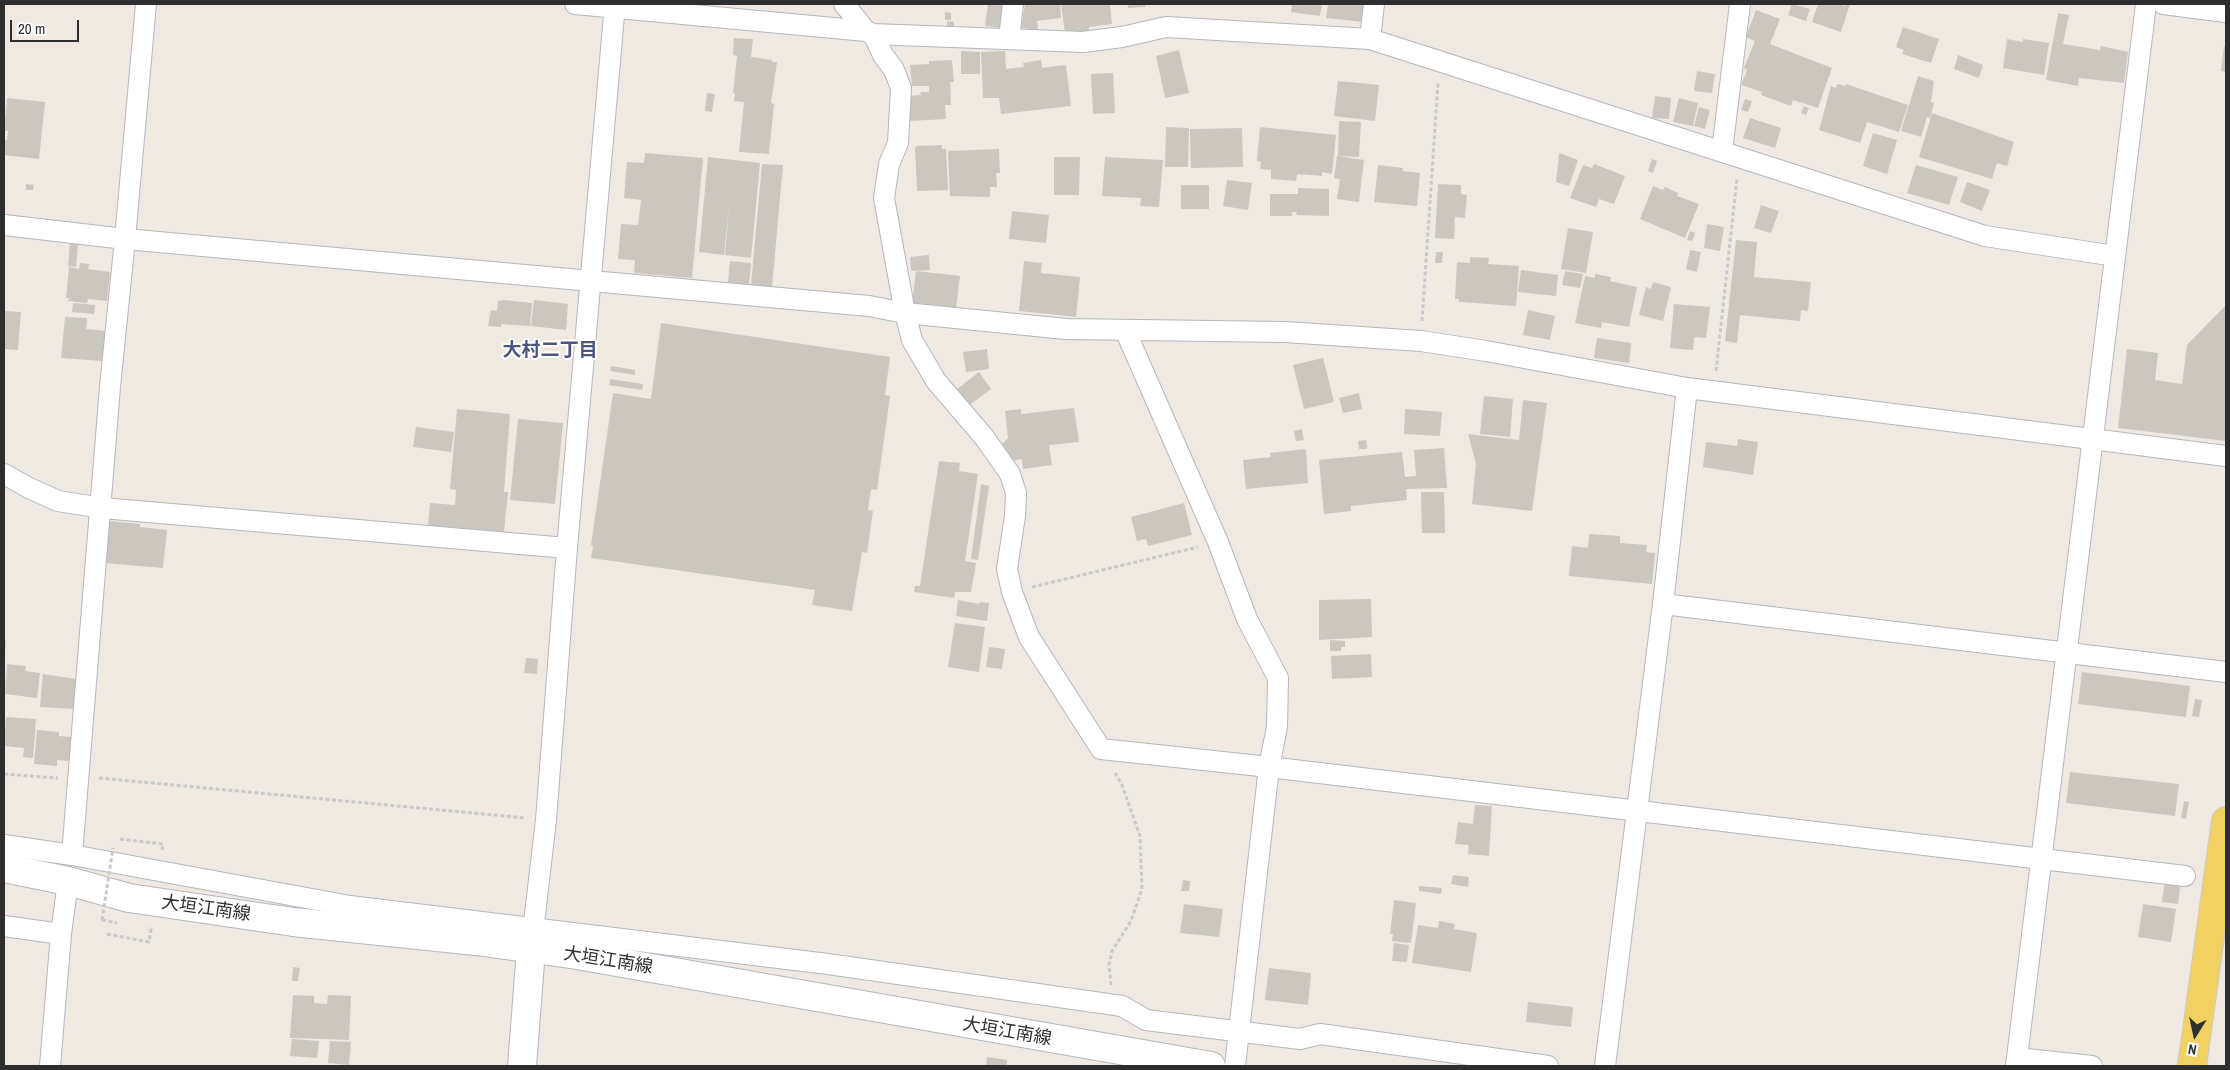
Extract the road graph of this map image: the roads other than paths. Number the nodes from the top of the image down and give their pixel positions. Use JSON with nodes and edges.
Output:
{"nodes":[{"id":1,"x":146,"y":4,"type":"edge"},
{"id":2,"x":575,"y":4,"type":"edge"},
{"id":3,"x":844,"y":4,"type":"edge"},
{"id":4,"x":1014,"y":4,"type":"edge"},
{"id":5,"x":1374,"y":4,"type":"edge"},
{"id":6,"x":1740,"y":4,"type":"edge"},
{"id":7,"x":2146,"y":4,"type":"edge"},
{"id":8,"x":2162,"y":4,"type":"edge"},
{"id":9,"x":615,"y":6,"type":"edge"},
{"id":10,"x":2226,"y":12,"type":"edge"},
{"id":11,"x":870,"y":33,"type":"junction"},
{"id":12,"x":1009,"y":39,"type":"junction"},
{"id":13,"x":1370,"y":39,"type":"junction"},
{"id":14,"x":1722,"y":151,"type":"junction"},
{"id":15,"x":4,"y":225,"type":"edge"},
{"id":16,"x":126,"y":239,"type":"junction"},
{"id":17,"x":2115,"y":256,"type":"junction"},
{"id":18,"x":591,"y":282,"type":"junction"},
{"id":19,"x":905,"y":313,"type":"junction"},
{"id":20,"x":1125,"y":330,"type":"junction"},
{"id":21,"x":1687,"y":388,"type":"junction"},
{"id":22,"x":2093,"y":439,"type":"junction"},
{"id":23,"x":2226,"y":456,"type":"edge"},
{"id":24,"x":4,"y":474,"type":"edge"},
{"id":25,"x":102,"y":508,"type":"junction"},
{"id":26,"x":567,"y":548,"type":"junction"},
{"id":27,"x":1663,"y":604,"type":"junction"},
{"id":28,"x":2068,"y":653,"type":"junction"},
{"id":29,"x":2226,"y":672,"type":"edge"},
{"id":30,"x":1268,"y":767,"type":"junction"},
{"id":31,"x":1638,"y":810,"type":"junction"},
{"id":32,"x":2226,"y":821,"type":"edge"},
{"id":33,"x":4,"y":845,"type":"edge"},
{"id":34,"x":72,"y":855,"type":"junction"},
{"id":35,"x":2043,"y":859,"type":"junction"},
{"id":36,"x":4,"y":868,"type":"edge"},
{"id":37,"x":2185,"y":876,"type":"dead end"},
{"id":38,"x":68,"y":882,"type":"junction"},
{"id":39,"x":4,"y":926,"type":"edge"},
{"id":40,"x":61,"y":934,"type":"junction"},
{"id":41,"x":532,"y":939,"type":"junction"},
{"id":42,"x":1238,"y":1031,"type":"junction"},
{"id":43,"x":2017,"y":1062,"type":"edge"},
{"id":44,"x":1178,"y":1064,"type":"edge"},
{"id":45,"x":50,"y":1066,"type":"edge"},
{"id":46,"x":522,"y":1066,"type":"edge"},
{"id":47,"x":1211,"y":1066,"type":"edge"},
{"id":48,"x":1235,"y":1066,"type":"edge"},
{"id":49,"x":1548,"y":1066,"type":"edge"},
{"id":50,"x":1605,"y":1066,"type":"edge"},
{"id":51,"x":2092,"y":1066,"type":"edge"},
{"id":52,"x":2192,"y":1066,"type":"edge"}],
"edges":[{"from":1,"to":16,"type":"street"},
{"from":2,"to":9,"type":"street"},
{"from":3,"to":11,"type":"street"},
{"from":4,"to":12,"type":"street"},
{"from":5,"to":13,"type":"street"},
{"from":6,"to":14,"type":"street"},
{"from":7,"to":17,"type":"street"},
{"from":8,"to":10,"type":"street"},
{"from":9,"to":11,"type":"street"},
{"from":9,"to":18,"type":"street"},
{"from":11,"to":12,"type":"street"},
{"from":11,"to":19,"type":"street"},
{"from":12,"to":13,"type":"street"},
{"from":13,"to":14,"type":"street"},
{"from":14,"to":17,"type":"street"},
{"from":15,"to":16,"type":"street"},
{"from":16,"to":18,"type":"street"},
{"from":16,"to":25,"type":"street"},
{"from":17,"to":22,"type":"street"},
{"from":18,"to":19,"type":"street"},
{"from":18,"to":26,"type":"street"},
{"from":19,"to":20,"type":"street"},
{"from":19,"to":30,"type":"street"},
{"from":20,"to":21,"type":"street"},
{"from":20,"to":30,"type":"street"},
{"from":21,"to":22,"type":"street"},
{"from":21,"to":27,"type":"street"},
{"from":22,"to":23,"type":"street"},
{"from":22,"to":28,"type":"street"},
{"from":24,"to":25,"type":"street"},
{"from":25,"to":26,"type":"street"},
{"from":25,"to":34,"type":"street"},
{"from":26,"to":41,"type":"street"},
{"from":27,"to":28,"type":"street"},
{"from":27,"to":31,"type":"street"},
{"from":28,"to":29,"type":"street"},
{"from":28,"to":35,"type":"street"},
{"from":30,"to":31,"type":"street"},
{"from":30,"to":42,"type":"street"},
{"from":31,"to":35,"type":"street"},
{"from":31,"to":50,"type":"street"},
{"from":32,"to":52,"type":"main road"},
{"from":33,"to":34,"type":"street"},
{"from":34,"to":41,"type":"street"},
{"from":35,"to":37,"type":"street"},
{"from":35,"to":43,"type":"street"},
{"from":36,"to":38,"type":"main road","name":"大垣江南線"},
{"from":38,"to":40,"type":"street"},
{"from":38,"to":41,"type":"main road","name":"大垣江南線"},
{"from":39,"to":40,"type":"street"},
{"from":40,"to":45,"type":"street"},
{"from":41,"to":42,"type":"street"},
{"from":41,"to":44,"type":"main road","name":"大垣江南線"},
{"from":41,"to":46,"type":"main road"},
{"from":42,"to":48,"type":"street"},
{"from":42,"to":49,"type":"street"},
{"from":43,"to":51,"type":"street"},
{"from":44,"to":47,"type":"main road","name":"大垣江南線"}]}
